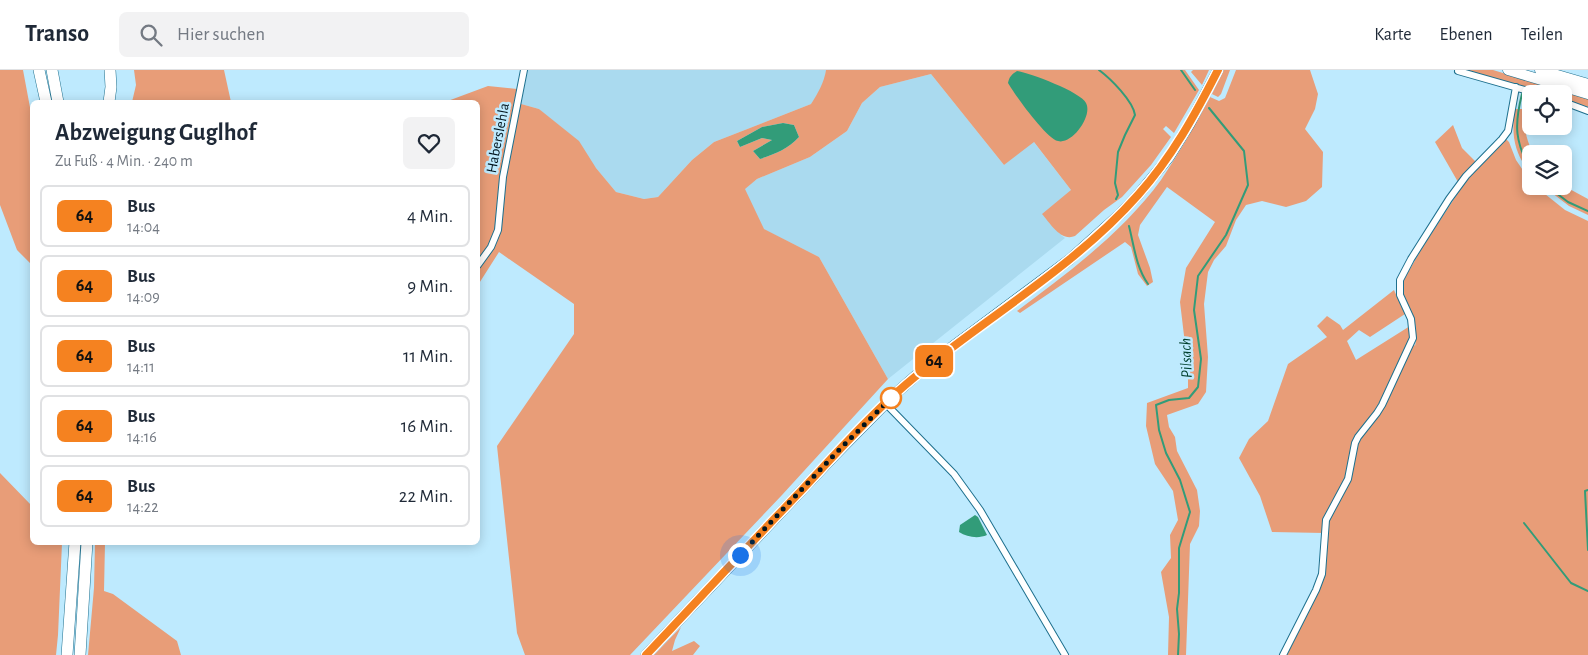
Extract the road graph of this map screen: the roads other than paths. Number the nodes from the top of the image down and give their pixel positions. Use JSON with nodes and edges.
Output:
{"nodes":[{"id":1,"x":39,"y":70,"type":"edge"},
{"id":2,"x":52,"y":70,"type":"edge"},
{"id":3,"x":110,"y":70,"type":"edge"},
{"id":4,"x":524,"y":70,"type":"edge"},
{"id":5,"x":1218,"y":70,"type":"edge"},
{"id":6,"x":1508,"y":70,"type":"edge"},
{"id":7,"x":1540,"y":70,"type":"edge"},
{"id":8,"x":1458,"y":71,"type":"edge"},
{"id":9,"x":1588,"y":84,"type":"edge"},
{"id":10,"x":1516,"y":87,"type":"junction"},
{"id":11,"x":1522,"y":89,"type":"edge"},
{"id":12,"x":1588,"y":94,"type":"edge"},
{"id":13,"x":46,"y":100,"type":"edge"},
{"id":14,"x":58,"y":100,"type":"edge"},
{"id":15,"x":109,"y":100,"type":"edge"},
{"id":16,"x":1572,"y":105,"type":"edge"},
{"id":17,"x":1588,"y":111,"type":"edge"},
{"id":18,"x":480,"y":262,"type":"edge"},
{"id":19,"x":885,"y":403,"type":"junction"},
{"id":20,"x":76,"y":545,"type":"edge"},
{"id":21,"x":88,"y":545,"type":"edge"},
{"id":22,"x":67,"y":655,"type":"edge"},
{"id":23,"x":80,"y":655,"type":"edge"},
{"id":24,"x":646,"y":655,"type":"edge"},
{"id":25,"x":1065,"y":655,"type":"edge"},
{"id":26,"x":1283,"y":655,"type":"edge"}],
"edges":[{"from":1,"to":13,"type":"highway"},
{"from":2,"to":14,"type":"highway"},
{"from":3,"to":15,"type":"highway"},
{"from":4,"to":18,"type":"street","name":"Haberslehla"},
{"from":5,"to":19,"type":"main road"},
{"from":6,"to":12,"type":"main road"},
{"from":7,"to":9,"type":"main road"},
{"from":8,"to":10,"type":"street"},
{"from":10,"to":11,"type":"street"},
{"from":10,"to":26,"type":"street"},
{"from":16,"to":17,"type":"street"},
{"from":19,"to":24,"type":"main road"},
{"from":19,"to":25,"type":"street"},
{"from":20,"to":22,"type":"highway"},
{"from":21,"to":23,"type":"highway"}]}
